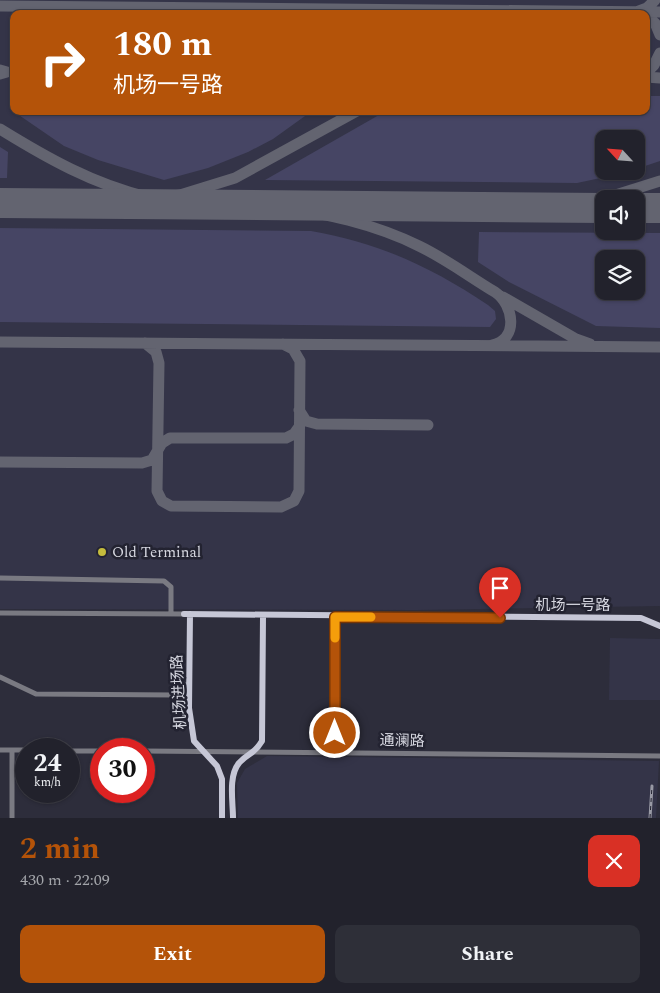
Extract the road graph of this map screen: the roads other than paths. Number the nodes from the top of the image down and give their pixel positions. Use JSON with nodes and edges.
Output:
{"nodes":[{"id":1,"x":0,"y":578,"type":"edge"},
{"id":2,"x":0,"y":613,"type":"edge"},
{"id":3,"x":171,"y":614,"type":"junction"},
{"id":4,"x":187,"y":614,"type":"junction"},
{"id":5,"x":263,"y":616,"type":"junction"},
{"id":6,"x":335,"y":617,"type":"junction"},
{"id":7,"x":660,"y":626,"type":"edge"},
{"id":8,"x":0,"y":677,"type":"edge"},
{"id":9,"x":189,"y":683,"type":"junction"},
{"id":10,"x":175,"y":695,"type":"junction"},
{"id":11,"x":189,"y":708,"type":"junction"},
{"id":12,"x":0,"y":750,"type":"edge"},
{"id":13,"x":12,"y":750,"type":"joint"},
{"id":14,"x":155,"y":751,"type":"edge"},
{"id":15,"x":203,"y":751,"type":"junction"},
{"id":16,"x":256,"y":752,"type":"junction"},
{"id":17,"x":335,"y":752,"type":"junction"},
{"id":18,"x":660,"y":756,"type":"edge"},
{"id":19,"x":12,"y":818,"type":"edge"},
{"id":20,"x":222,"y":818,"type":"edge"},
{"id":21,"x":233,"y":818,"type":"edge"}],
"edges":[{"from":1,"to":3,"type":"street"},
{"from":2,"to":3,"type":"street"},
{"from":3,"to":4,"type":"street"},
{"from":4,"to":5,"type":"main road","name":"机场一号路"},
{"from":4,"to":9,"type":"main road","name":"机场进场路"},
{"from":5,"to":6,"type":"main road","name":"机场一号路"},
{"from":5,"to":16,"type":"main road"},
{"from":6,"to":7,"type":"main road","name":"机场一号路"},
{"from":6,"to":17,"type":"street"},
{"from":8,"to":10,"type":"street"},
{"from":9,"to":10,"type":"street"},
{"from":9,"to":11,"type":"main road","name":"机场进场路"},
{"from":10,"to":11,"type":"street"},
{"from":11,"to":15,"type":"main road","name":"机场进场路"},
{"from":12,"to":13,"type":"street"},
{"from":13,"to":19,"type":"street"},
{"from":14,"to":15,"type":"street","name":"通澜路"},
{"from":15,"to":16,"type":"street","name":"通澜路"},
{"from":15,"to":20,"type":"main road","name":"机场进场路"},
{"from":16,"to":17,"type":"street","name":"通澜路"},
{"from":16,"to":21,"type":"main road"},
{"from":17,"to":18,"type":"street","name":"通澜路"}]}
